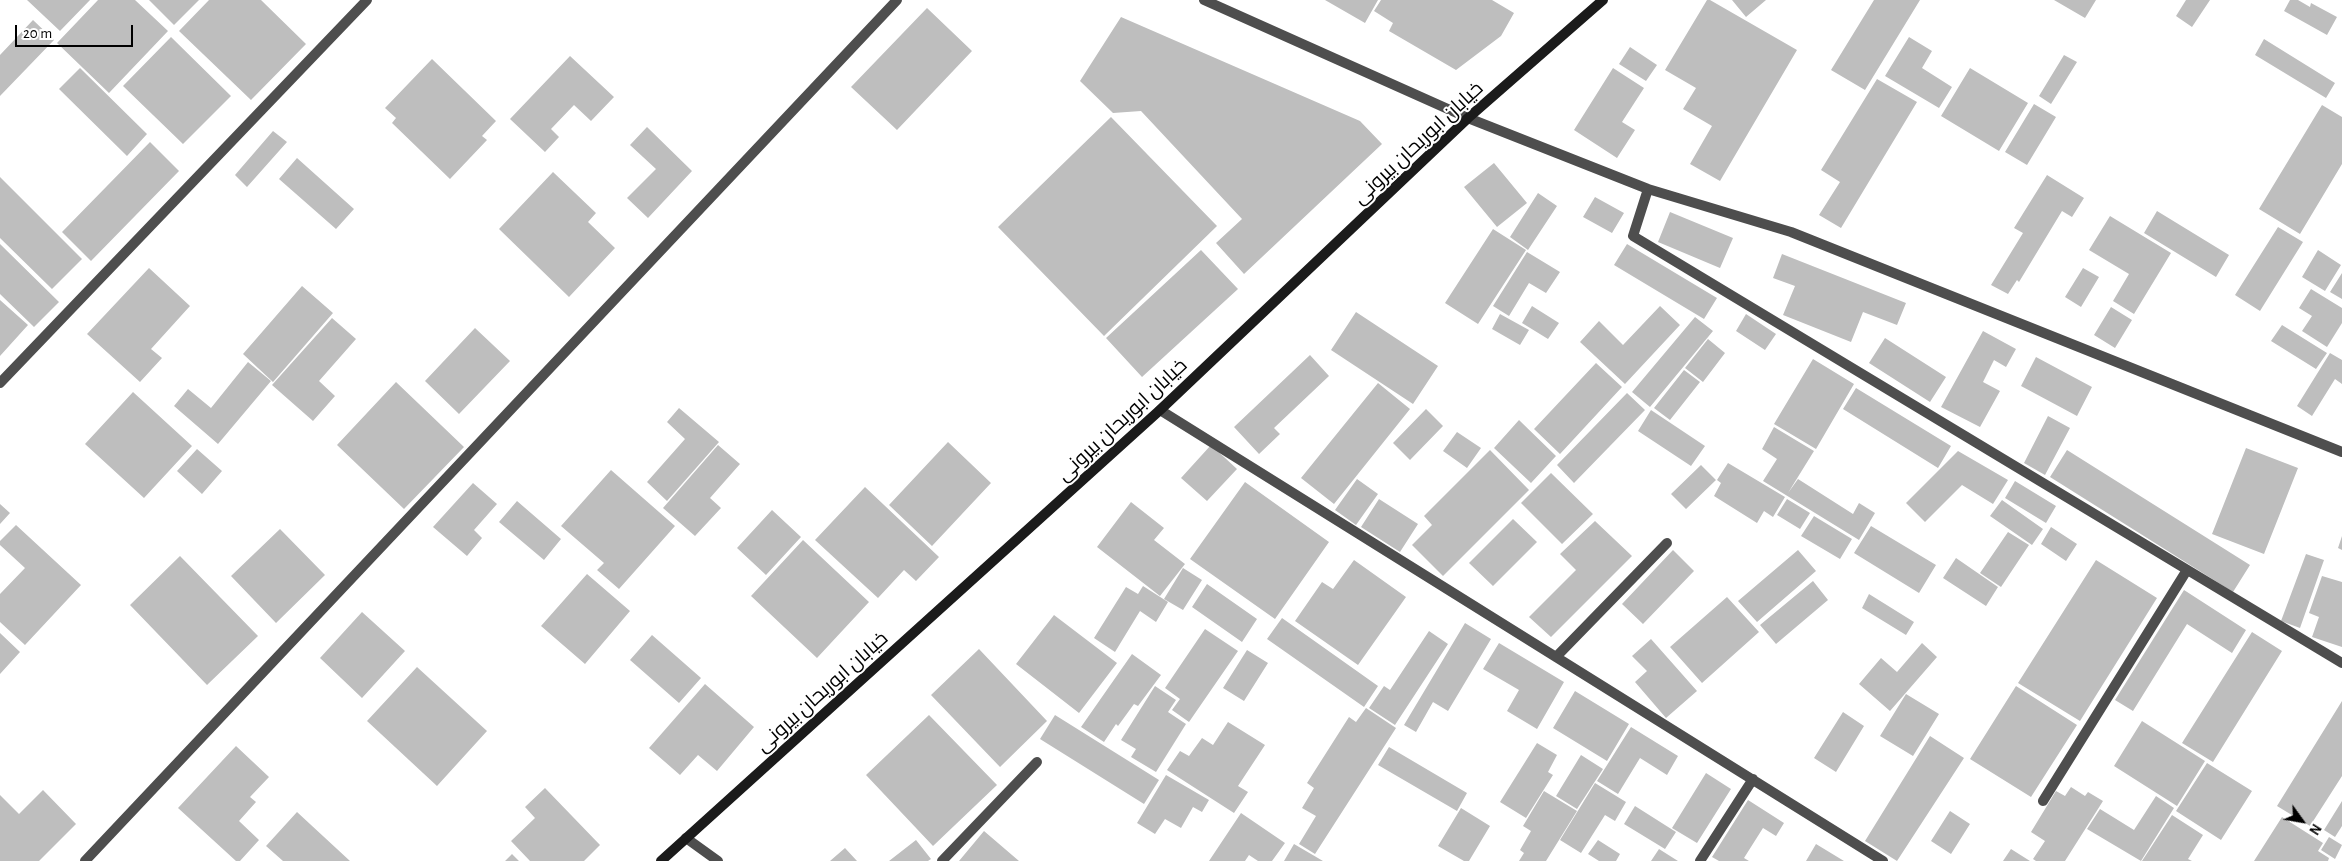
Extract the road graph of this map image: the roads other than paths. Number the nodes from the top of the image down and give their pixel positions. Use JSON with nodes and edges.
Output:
{"nodes":[{"id":1,"x":366,"y":0,"type":"edge"},
{"id":2,"x":897,"y":0,"type":"edge"},
{"id":3,"x":1204,"y":0,"type":"edge"},
{"id":4,"x":1603,"y":0,"type":"edge"},
{"id":5,"x":1468,"y":118,"type":"junction"},
{"id":6,"x":1648,"y":189,"type":"junction"},
{"id":7,"x":0,"y":383,"type":"edge"},
{"id":8,"x":1160,"y":410,"type":"junction"},
{"id":9,"x":2342,"y":452,"type":"edge"},
{"id":10,"x":1667,"y":543,"type":"dead end"},
{"id":11,"x":2187,"y":570,"type":"junction"},
{"id":12,"x":1556,"y":657,"type":"junction"},
{"id":13,"x":2342,"y":663,"type":"edge"},
{"id":14,"x":1037,"y":762,"type":"dead end"},
{"id":15,"x":1754,"y":779,"type":"junction"},
{"id":16,"x":2043,"y":801,"type":"dead end"},
{"id":17,"x":686,"y":838,"type":"junction"},
{"id":18,"x":85,"y":861,"type":"edge"},
{"id":19,"x":661,"y":861,"type":"edge"},
{"id":20,"x":718,"y":861,"type":"edge"},
{"id":21,"x":942,"y":861,"type":"edge"},
{"id":22,"x":1700,"y":861,"type":"edge"},
{"id":23,"x":1883,"y":861,"type":"edge"}],
"edges":[{"from":1,"to":7,"type":"street"},
{"from":2,"to":18,"type":"street"},
{"from":3,"to":5,"type":"street"},
{"from":4,"to":5,"type":"street","name":"خیابان ابوریحان بیرونی"},
{"from":5,"to":6,"type":"street"},
{"from":5,"to":8,"type":"street","name":"خیابان ابوریحان بیرونی"},
{"from":6,"to":9,"type":"street"},
{"from":6,"to":11,"type":"street"},
{"from":8,"to":12,"type":"street"},
{"from":8,"to":17,"type":"street","name":"خیابان ابوریحان بیرونی"},
{"from":10,"to":12,"type":"street"},
{"from":11,"to":13,"type":"street"},
{"from":11,"to":16,"type":"street"},
{"from":12,"to":15,"type":"street"},
{"from":14,"to":21,"type":"street"},
{"from":15,"to":22,"type":"street"},
{"from":15,"to":23,"type":"street"},
{"from":17,"to":19,"type":"street","name":"خیابان ابوریحان بیرونی"},
{"from":17,"to":20,"type":"street"}]}
